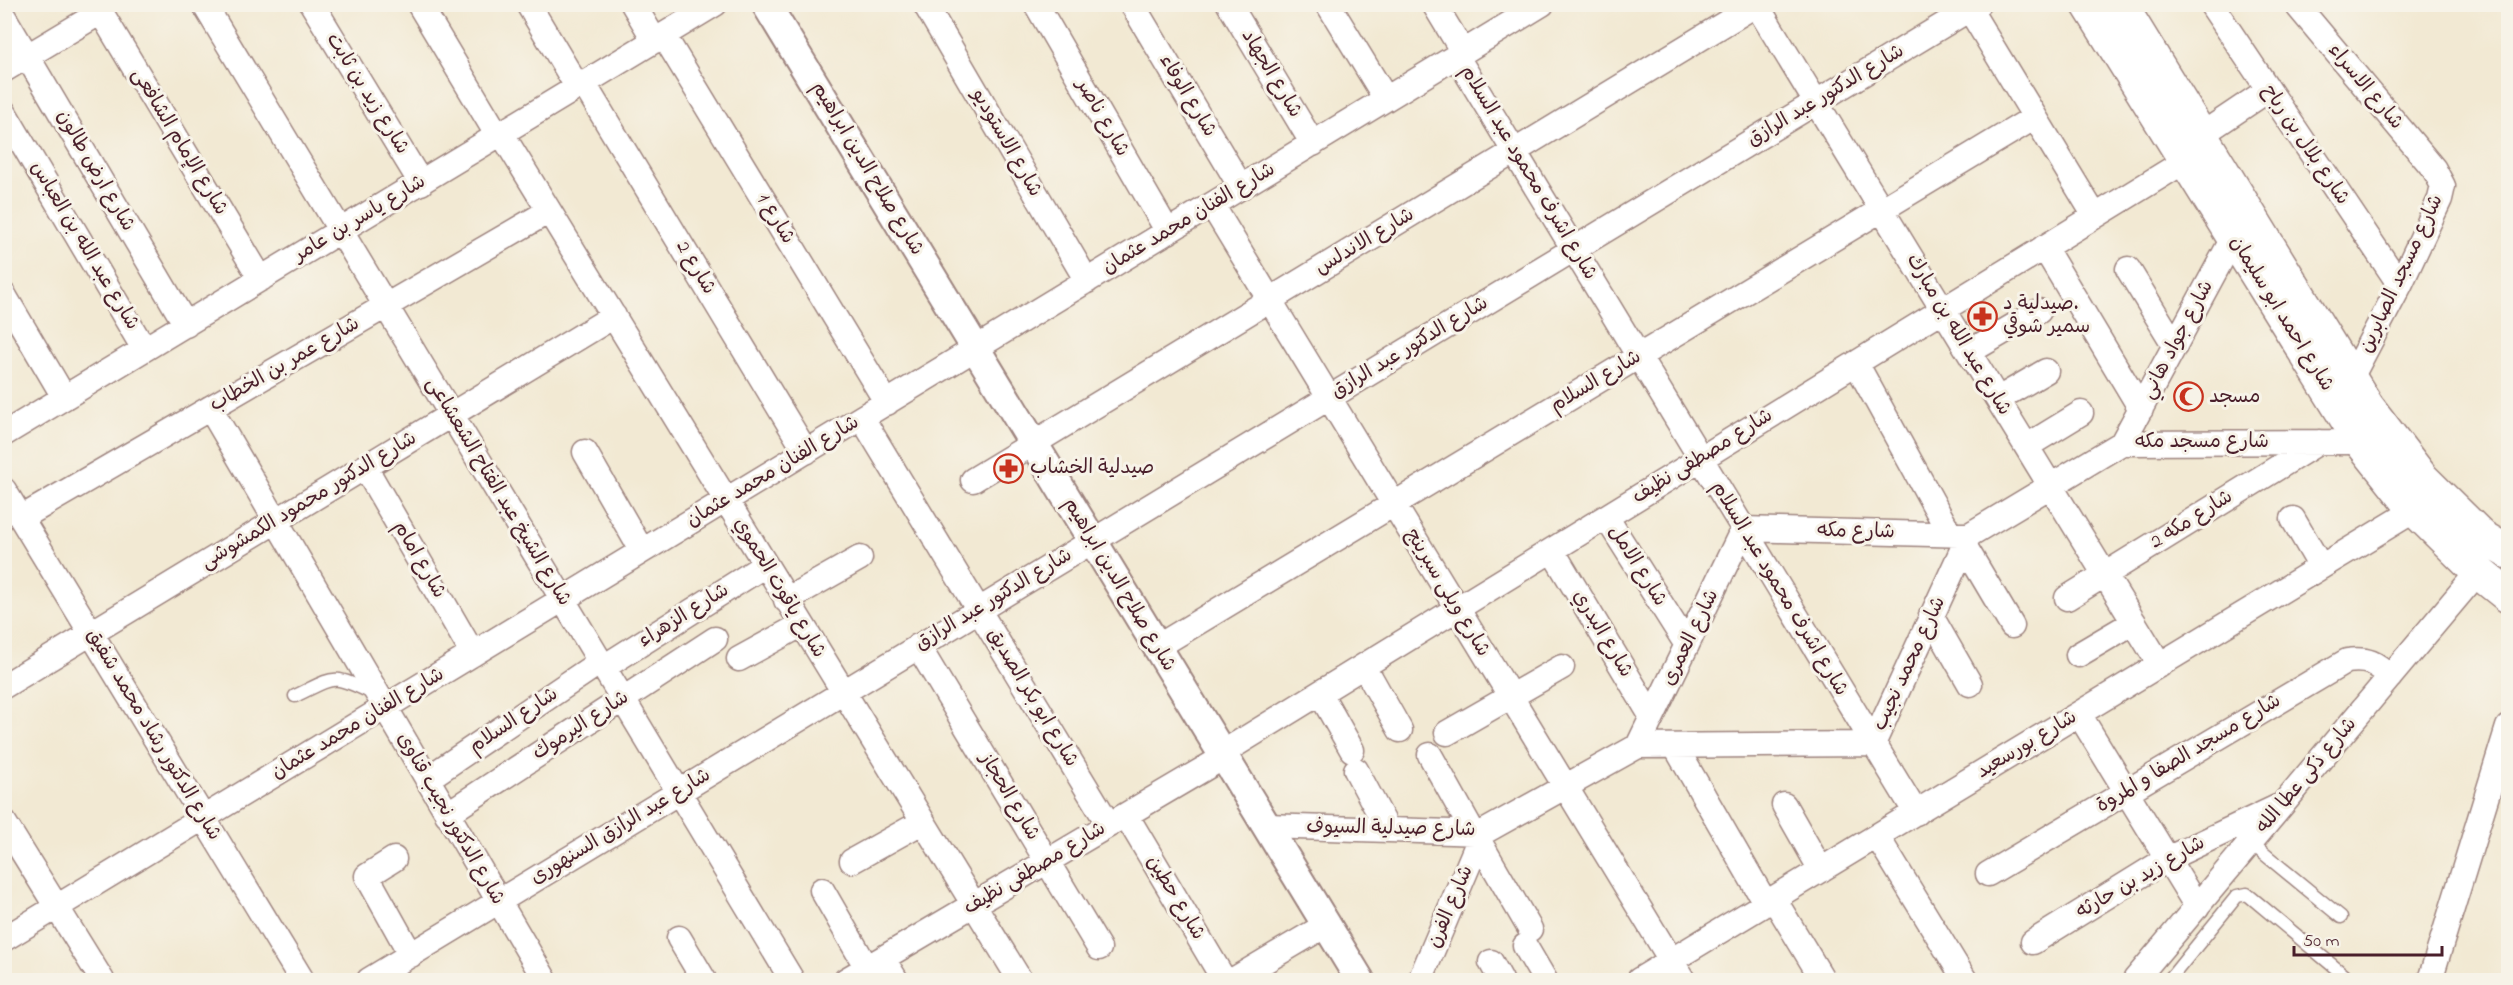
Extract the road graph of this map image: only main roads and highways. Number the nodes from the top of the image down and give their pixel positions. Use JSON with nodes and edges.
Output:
{"nodes":[{"id":1,"x":2088,"y":4,"type":"edge"},
{"id":2,"x":2121,"y":4,"type":"edge"},
{"id":3,"x":2193,"y":148,"type":"junction"},
{"id":4,"x":2374,"y":437,"type":"junction"},
{"id":5,"x":2508,"y":552,"type":"edge"},
{"id":6,"x":2508,"y":596,"type":"edge"}],
"edges":[{"from":1,"to":3,"type":"main road","name":"شارع احمد ابو سليمان"},
{"from":2,"to":3,"type":"main road","name":"شارع احمد ابو سليمان"},
{"from":3,"to":4,"type":"main road","name":"شارع احمد ابو سليمان"},
{"from":3,"to":4,"type":"main road","name":"شارع احمد ابو سليمان"},
{"from":4,"to":5,"type":"main road","name":"شارع احمد ابو سليمان"},
{"from":4,"to":6,"type":"main road","name":"شارع احمد ابو سليمان"}]}
